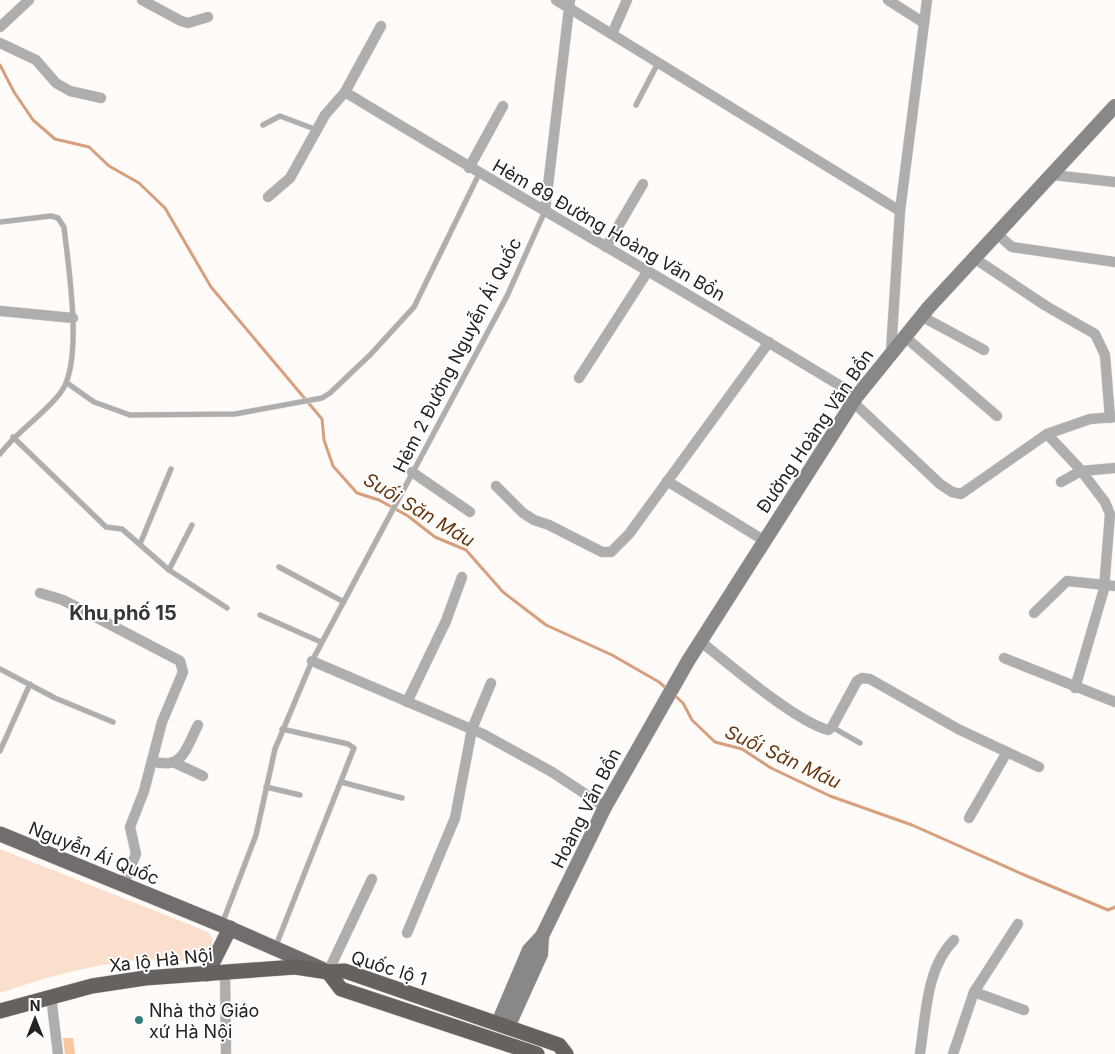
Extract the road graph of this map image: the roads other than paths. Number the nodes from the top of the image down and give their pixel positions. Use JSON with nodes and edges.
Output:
{"nodes":[{"id":1,"x":29,"y":0,"type":"edge"},
{"id":2,"x":142,"y":0,"type":"edge"},
{"id":3,"x":556,"y":0,"type":"edge"},
{"id":4,"x":627,"y":0,"type":"edge"},
{"id":5,"x":888,"y":0,"type":"edge"},
{"id":6,"x":927,"y":0,"type":"edge"},
{"id":7,"x":570,"y":4,"type":"edge"},
{"id":8,"x":208,"y":17,"type":"dead end"},
{"id":9,"x":924,"y":22,"type":"junction"},
{"id":10,"x":382,"y":26,"type":"dead end"},
{"id":11,"x":0,"y":27,"type":"edge"},
{"id":12,"x":612,"y":34,"type":"junction"},
{"id":13,"x":0,"y":43,"type":"edge"},
{"id":14,"x":658,"y":63,"type":"junction"},
{"id":15,"x":345,"y":92,"type":"junction"},
{"id":16,"x":101,"y":98,"type":"dead end"},
{"id":17,"x":636,"y":105,"type":"dead end"},
{"id":18,"x":503,"y":106,"type":"dead end"},
{"id":19,"x":1115,"y":106,"type":"edge"},
{"id":20,"x":264,"y":124,"type":"dead end"},
{"id":21,"x":317,"y":130,"type":"junction"},
{"id":22,"x":469,"y":168,"type":"junction"},
{"id":23,"x":479,"y":174,"type":"junction"},
{"id":24,"x":1053,"y":175,"type":"junction"},
{"id":25,"x":1115,"y":182,"type":"edge"},
{"id":26,"x":643,"y":184,"type":"dead end"},
{"id":27,"x":268,"y":197,"type":"dead end"},
{"id":28,"x":545,"y":211,"type":"junction"},
{"id":29,"x":900,"y":211,"type":"junction"},
{"id":30,"x":0,"y":222,"type":"edge"},
{"id":31,"x":996,"y":234,"type":"junction"},
{"id":32,"x":606,"y":247,"type":"junction"},
{"id":33,"x":974,"y":258,"type":"junction"},
{"id":34,"x":1115,"y":262,"type":"edge"},
{"id":35,"x":648,"y":271,"type":"junction"},
{"id":36,"x":1,"y":310,"type":"edge"},
{"id":37,"x":921,"y":316,"type":"junction"},
{"id":38,"x":73,"y":318,"type":"junction"},
{"id":39,"x":904,"y":336,"type":"junction"},
{"id":40,"x":769,"y":342,"type":"junction"},
{"id":41,"x":984,"y":350,"type":"dead end"},
{"id":42,"x":892,"y":351,"type":"junction"},
{"id":43,"x":579,"y":378,"type":"dead end"},
{"id":44,"x":67,"y":382,"type":"junction"},
{"id":45,"x":855,"y":399,"type":"junction"},
{"id":46,"x":997,"y":416,"type":"dead end"},
{"id":47,"x":1112,"y":418,"type":"edge"},
{"id":48,"x":1047,"y":434,"type":"junction"},
{"id":49,"x":13,"y":437,"type":"junction"},
{"id":50,"x":0,"y":454,"type":"edge"},
{"id":51,"x":1115,"y":468,"type":"edge"},
{"id":52,"x":171,"y":469,"type":"dead end"},
{"id":53,"x":1081,"y":471,"type":"junction"},
{"id":54,"x":412,"y":472,"type":"junction"},
{"id":55,"x":667,"y":481,"type":"junction"},
{"id":56,"x":1061,"y":482,"type":"dead end"},
{"id":57,"x":496,"y":486,"type":"dead end"},
{"id":58,"x":470,"y":512,"type":"dead end"},
{"id":59,"x":192,"y":525,"type":"dead end"},
{"id":60,"x":765,"y":541,"type":"junction"},
{"id":61,"x":140,"y":544,"type":"junction"},
{"id":62,"x":279,"y":567,"type":"dead end"},
{"id":63,"x":169,"y":570,"type":"junction"},
{"id":64,"x":462,"y":577,"type":"dead end"},
{"id":65,"x":1110,"y":586,"type":"edge"},
{"id":66,"x":40,"y":593,"type":"dead end"},
{"id":67,"x":344,"y":602,"type":"junction"},
{"id":68,"x":227,"y":608,"type":"dead end"},
{"id":69,"x":1034,"y":613,"type":"dead end"},
{"id":70,"x":260,"y":615,"type":"dead end"},
{"id":71,"x":321,"y":642,"type":"junction"},
{"id":72,"x":700,"y":642,"type":"junction"},
{"id":73,"x":1004,"y":658,"type":"dead end"},
{"id":74,"x":312,"y":661,"type":"junction"},
{"id":75,"x":0,"y":669,"type":"edge"},
{"id":76,"x":491,"y":683,"type":"dead end"},
{"id":77,"x":30,"y":684,"type":"junction"},
{"id":78,"x":674,"y":686,"type":"joint"},
{"id":79,"x":1075,"y":688,"type":"junction"},
{"id":80,"x":407,"y":702,"type":"junction"},
{"id":81,"x":1115,"y":702,"type":"edge"},
{"id":82,"x":113,"y":722,"type":"dead end"},
{"id":83,"x":198,"y":725,"type":"dead end"},
{"id":84,"x":832,"y":727,"type":"junction"},
{"id":85,"x":282,"y":729,"type":"junction"},
{"id":86,"x":472,"y":729,"type":"junction"},
{"id":87,"x":860,"y":743,"type":"dead end"},
{"id":88,"x":0,"y":751,"type":"edge"},
{"id":89,"x":1006,"y":752,"type":"junction"},
{"id":90,"x":152,"y":761,"type":"junction"},
{"id":91,"x":175,"y":763,"type":"junction"},
{"id":92,"x":1039,"y":767,"type":"dead end"},
{"id":93,"x":203,"y":776,"type":"dead end"},
{"id":94,"x":341,"y":782,"type":"junction"},
{"id":95,"x":266,"y":787,"type":"junction"},
{"id":96,"x":300,"y":795,"type":"dead end"},
{"id":97,"x":402,"y":798,"type":"dead end"},
{"id":98,"x":605,"y":807,"type":"junction"},
{"id":99,"x":969,"y":818,"type":"dead end"},
{"id":100,"x":0,"y":834,"type":"edge"},
{"id":101,"x":372,"y":879,"type":"dead end"},
{"id":102,"x":123,"y":885,"type":"junction"},
{"id":103,"x":1018,"y":924,"type":"dead end"},
{"id":104,"x":226,"y":926,"type":"junction"},
{"id":105,"x":408,"y":933,"type":"dead end"},
{"id":106,"x":954,"y":940,"type":"dead end"},
{"id":107,"x":275,"y":948,"type":"junction"},
{"id":108,"x":225,"y":972,"type":"junction"},
{"id":109,"x":328,"y":972,"type":"junction"},
{"id":110,"x":207,"y":974,"type":"junction"},
{"id":111,"x":974,"y":992,"type":"junction"},
{"id":112,"x":51,"y":996,"type":"junction"},
{"id":113,"x":1024,"y":1010,"type":"dead end"},
{"id":114,"x":0,"y":1011,"type":"edge"},
{"id":115,"x":508,"y":1027,"type":"junction"},
{"id":116,"x":505,"y":1045,"type":"edge"},
{"id":117,"x":920,"y":1053,"type":"edge"},
{"id":118,"x":58,"y":1054,"type":"edge"},
{"id":119,"x":226,"y":1054,"type":"edge"},
{"id":120,"x":537,"y":1054,"type":"edge"},
{"id":121,"x":566,"y":1054,"type":"edge"},
{"id":122,"x":953,"y":1054,"type":"edge"}],
"edges":[{"from":1,"to":11,"type":"street"},
{"from":2,"to":8,"type":"street"},
{"from":3,"to":7,"type":"street"},
{"from":4,"to":12,"type":"street"},
{"from":5,"to":9,"type":"street"},
{"from":6,"to":9,"type":"street"},
{"from":7,"to":12,"type":"street"},
{"from":7,"to":28,"type":"street"},
{"from":9,"to":29,"type":"street"},
{"from":10,"to":15,"type":"street"},
{"from":12,"to":14,"type":"street"},
{"from":13,"to":16,"type":"street"},
{"from":14,"to":17,"type":"lane"},
{"from":14,"to":29,"type":"street"},
{"from":15,"to":21,"type":"street"},
{"from":15,"to":22,"type":"street","name":"Hẻm 89 Đường Hoàng Văn Bổn"},
{"from":18,"to":22,"type":"street"},
{"from":19,"to":24,"type":"main road","name":"Đường Hoàng Văn Bổn"},
{"from":20,"to":21,"type":"lane"},
{"from":21,"to":27,"type":"street"},
{"from":22,"to":23,"type":"street","name":"Hẻm 89 Đường Hoàng Văn Bổn"},
{"from":23,"to":28,"type":"street","name":"Hẻm 89 Đường Hoàng Văn Bổn"},
{"from":23,"to":44,"type":"lane"},
{"from":24,"to":25,"type":"street"},
{"from":24,"to":31,"type":"main road","name":"Đường Hoàng Văn Bổn"},
{"from":26,"to":32,"type":"street"},
{"from":28,"to":32,"type":"street","name":"Hẻm 89 Đường Hoàng Văn Bổn"},
{"from":28,"to":54,"type":"lane","name":"Hẻm 2 Đường Nguyễn Ái Quốc"},
{"from":29,"to":42,"type":"street"},
{"from":30,"to":38,"type":"lane"},
{"from":31,"to":33,"type":"main road","name":"Đường Hoàng Văn Bổn"},
{"from":31,"to":34,"type":"street"},
{"from":32,"to":35,"type":"street","name":"Hẻm 89 Đường Hoàng Văn Bổn"},
{"from":33,"to":37,"type":"main road","name":"Đường Hoàng Văn Bổn"},
{"from":33,"to":47,"type":"street"},
{"from":35,"to":40,"type":"street","name":"Hẻm 89 Đường Hoàng Văn Bổn"},
{"from":35,"to":43,"type":"street"},
{"from":36,"to":38,"type":"street"},
{"from":37,"to":39,"type":"main road","name":"Đường Hoàng Văn Bổn"},
{"from":37,"to":41,"type":"street"},
{"from":38,"to":44,"type":"lane"},
{"from":39,"to":42,"type":"main road","name":"Đường Hoàng Văn Bổn"},
{"from":39,"to":46,"type":"street"},
{"from":40,"to":45,"type":"street","name":"Hẻm 89 Đường Hoàng Văn Bổn"},
{"from":40,"to":55,"type":"street"},
{"from":42,"to":45,"type":"main road","name":"Đường Hoàng Văn Bổn"},
{"from":44,"to":49,"type":"lane"},
{"from":45,"to":48,"type":"street","name":"Hẻm 89 Đường Hoàng Văn Bổn"},
{"from":45,"to":60,"type":"main road","name":"Đường Hoàng Văn Bổn"},
{"from":47,"to":48,"type":"street"},
{"from":48,"to":53,"type":"street"},
{"from":49,"to":50,"type":"lane"},
{"from":49,"to":61,"type":"lane"},
{"from":51,"to":53,"type":"street"},
{"from":52,"to":61,"type":"lane"},
{"from":53,"to":56,"type":"street"},
{"from":53,"to":65,"type":"street"},
{"from":54,"to":58,"type":"street"},
{"from":54,"to":67,"type":"lane","name":"Hẻm 2 Đường Nguyễn Ái Quốc"},
{"from":55,"to":57,"type":"street"},
{"from":55,"to":60,"type":"street"},
{"from":59,"to":63,"type":"lane"},
{"from":60,"to":72,"type":"main road","name":"Đường Hoàng Văn Bổn"},
{"from":61,"to":63,"type":"lane"},
{"from":62,"to":67,"type":"lane"},
{"from":63,"to":68,"type":"lane"},
{"from":64,"to":80,"type":"street"},
{"from":65,"to":69,"type":"street"},
{"from":65,"to":79,"type":"street"},
{"from":66,"to":90,"type":"street"},
{"from":67,"to":71,"type":"lane","name":"Hẻm 2 Đường Nguyễn Ái Quốc"},
{"from":70,"to":71,"type":"lane"},
{"from":71,"to":74,"type":"lane","name":"Hẻm 2 Đường Nguyễn Ái Quốc"},
{"from":72,"to":78,"type":"main road","name":"Đường Hoàng Văn Bổn"},
{"from":72,"to":84,"type":"street"},
{"from":73,"to":79,"type":"street"},
{"from":74,"to":80,"type":"street"},
{"from":74,"to":85,"type":"lane","name":"Hẻm 2 Đường Nguyễn Ái Quốc"},
{"from":75,"to":77,"type":"lane"},
{"from":76,"to":86,"type":"street"},
{"from":77,"to":82,"type":"lane"},
{"from":77,"to":88,"type":"lane"},
{"from":78,"to":98,"type":"main road","name":"Hoàng Văn Bổn"},
{"from":79,"to":81,"type":"street"},
{"from":80,"to":86,"type":"street"},
{"from":83,"to":91,"type":"street"},
{"from":84,"to":87,"type":"lane"},
{"from":84,"to":89,"type":"street"},
{"from":85,"to":94,"type":"lane"},
{"from":85,"to":95,"type":"lane","name":"Hẻm 2 Đường Nguyễn Ái Quốc"},
{"from":86,"to":98,"type":"street"},
{"from":86,"to":105,"type":"street"},
{"from":89,"to":92,"type":"street"},
{"from":89,"to":99,"type":"street"},
{"from":90,"to":91,"type":"street"},
{"from":90,"to":102,"type":"street"},
{"from":91,"to":93,"type":"street"},
{"from":94,"to":97,"type":"lane"},
{"from":94,"to":107,"type":"lane"},
{"from":95,"to":96,"type":"lane"},
{"from":95,"to":104,"type":"lane","name":"Hẻm 2 Đường Nguyễn Ái Quốc"},
{"from":98,"to":115,"type":"main road","name":"Hoàng Văn Bổn"},
{"from":100,"to":102,"type":"main road","name":"Nguyễn Ái Quốc"},
{"from":101,"to":109,"type":"street"},
{"from":102,"to":104,"type":"main road","name":"Nguyễn Ái Quốc"},
{"from":103,"to":111,"type":"street"},
{"from":104,"to":107,"type":"main road","name":"Nguyễn Ái Quốc"},
{"from":104,"to":110,"type":"main road"},
{"from":106,"to":117,"type":"street"},
{"from":107,"to":109,"type":"main road","name":"Nguyễn Ái Quốc"},
{"from":108,"to":109,"type":"highway","name":"Xa lộ Hà Nội"},
{"from":108,"to":110,"type":"highway","name":"Xa lộ Hà Nội"},
{"from":108,"to":119,"type":"street"},
{"from":109,"to":115,"type":"highway","name":"Quốc lộ 1"},
{"from":109,"to":116,"type":"highway","name":"Quốc lộ 1"},
{"from":110,"to":112,"type":"highway","name":"Xa lộ Hà Nội"},
{"from":111,"to":113,"type":"street"},
{"from":111,"to":122,"type":"street"},
{"from":112,"to":114,"type":"highway","name":"Xa lộ Hà Nội"},
{"from":112,"to":118,"type":"street"},
{"from":115,"to":116,"type":"highway"},
{"from":115,"to":116,"type":"street"},
{"from":115,"to":121,"type":"highway","name":"Quốc lộ 1"},
{"from":116,"to":120,"type":"highway","name":"Quốc lộ 1"}]}
